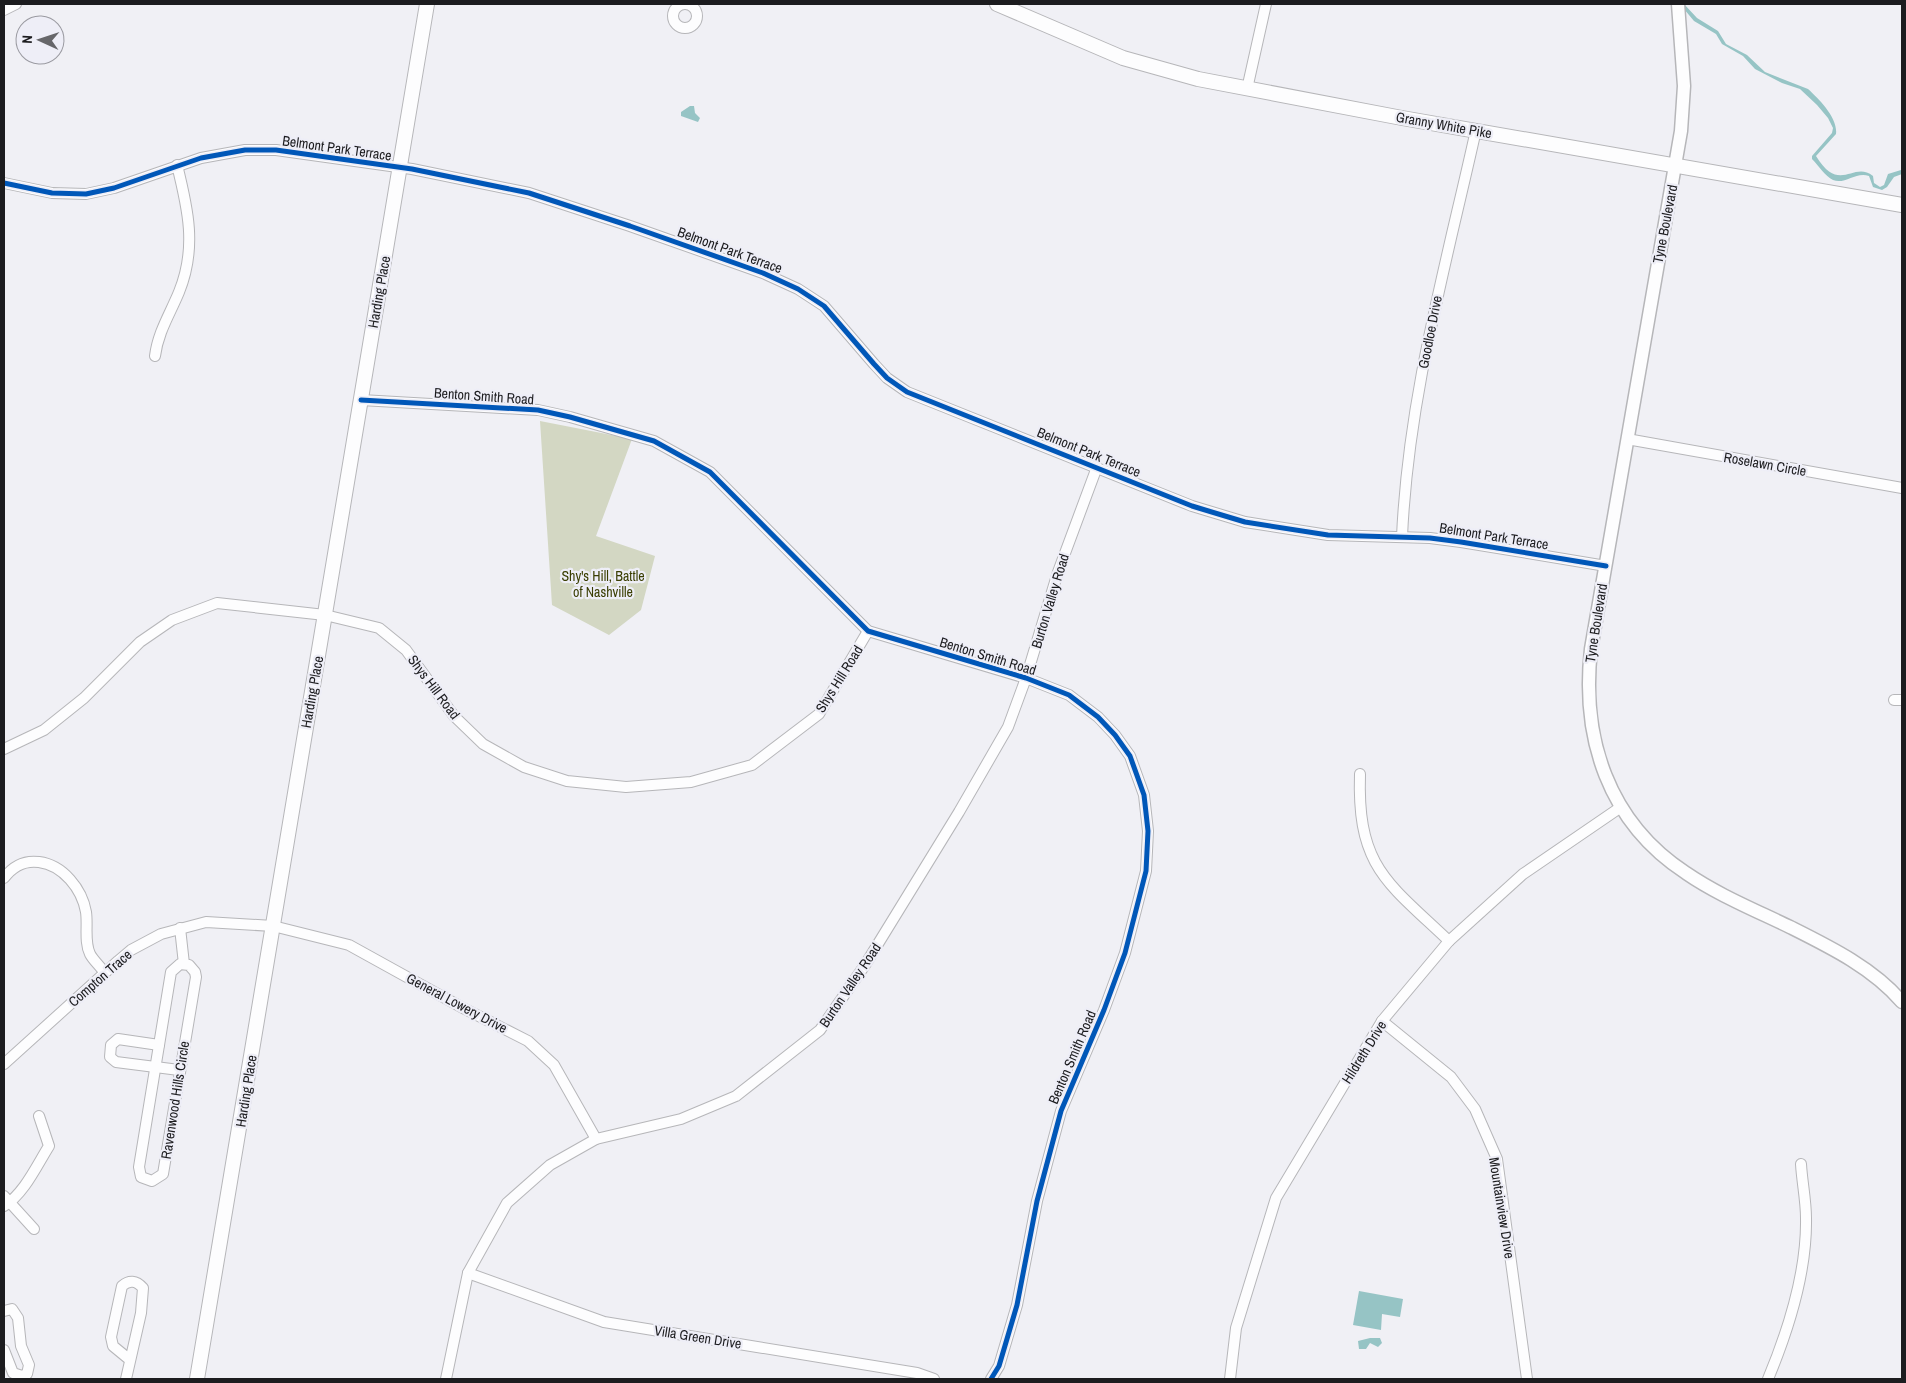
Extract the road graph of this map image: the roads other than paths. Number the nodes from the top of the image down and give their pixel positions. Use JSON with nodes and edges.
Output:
{"nodes":[{"id":1,"x":16,"y":4,"type":"edge"},
{"id":2,"x":427,"y":4,"type":"edge"},
{"id":3,"x":997,"y":4,"type":"edge"},
{"id":4,"x":1266,"y":4,"type":"edge"},
{"id":5,"x":1678,"y":4,"type":"edge"},
{"id":6,"x":4,"y":10,"type":"edge"},
{"id":7,"x":1247,"y":89,"type":"junction"},
{"id":8,"x":1476,"y":130,"type":"junction"},
{"id":9,"x":177,"y":165,"type":"junction"},
{"id":10,"x":1676,"y":166,"type":"junction"},
{"id":11,"x":400,"y":168,"type":"junction"},
{"id":12,"x":4,"y":183,"type":"edge"},
{"id":13,"x":1902,"y":205,"type":"edge"},
{"id":14,"x":155,"y":356,"type":"dead end"},
{"id":15,"x":362,"y":400,"type":"junction"},
{"id":16,"x":1627,"y":439,"type":"junction"},
{"id":17,"x":1096,"y":467,"type":"junction"},
{"id":18,"x":1902,"y":488,"type":"edge"},
{"id":19,"x":1402,"y":537,"type":"junction"},
{"id":20,"x":1606,"y":566,"type":"junction"},
{"id":21,"x":325,"y":614,"type":"junction"},
{"id":22,"x":868,"y":631,"type":"junction"},
{"id":23,"x":1026,"y":678,"type":"junction"},
{"id":24,"x":4,"y":749,"type":"edge"},
{"id":25,"x":1360,"y":774,"type":"dead end"},
{"id":26,"x":1621,"y":807,"type":"junction"},
{"id":27,"x":4,"y":878,"type":"edge"},
{"id":28,"x":272,"y":926,"type":"junction"},
{"id":29,"x":180,"y":928,"type":"junction"},
{"id":30,"x":1449,"y":941,"type":"junction"},
{"id":31,"x":184,"y":964,"type":"junction"},
{"id":32,"x":104,"y":972,"type":"junction"},
{"id":33,"x":1901,"y":997,"type":"edge"},
{"id":34,"x":1382,"y":1021,"type":"junction"},
{"id":35,"x":159,"y":1046,"type":"junction"},
{"id":36,"x":4,"y":1064,"type":"edge"},
{"id":37,"x":155,"y":1067,"type":"junction"},
{"id":38,"x":179,"y":1070,"type":"junction"},
{"id":39,"x":39,"y":1116,"type":"dead end"},
{"id":40,"x":596,"y":1139,"type":"junction"},
{"id":41,"x":1800,"y":1164,"type":"dead end"},
{"id":42,"x":6,"y":1201,"type":"edge"},
{"id":43,"x":34,"y":1229,"type":"dead end"},
{"id":44,"x":468,"y":1273,"type":"junction"},
{"id":45,"x":4,"y":1311,"type":"edge"},
{"id":46,"x":4,"y":1350,"type":"edge"},
{"id":47,"x":130,"y":1360,"type":"junction"},
{"id":48,"x":126,"y":1379,"type":"edge"},
{"id":49,"x":197,"y":1379,"type":"edge"},
{"id":50,"x":446,"y":1379,"type":"edge"},
{"id":51,"x":934,"y":1379,"type":"edge"},
{"id":52,"x":991,"y":1379,"type":"edge"},
{"id":53,"x":1230,"y":1379,"type":"edge"},
{"id":54,"x":1527,"y":1379,"type":"edge"},
{"id":55,"x":1768,"y":1379,"type":"edge"}],
"edges":[{"from":1,"to":6,"type":"street"},
{"from":2,"to":11,"type":"main road","name":"Harding Place"},
{"from":3,"to":7,"type":"main road","name":"Granny White Pike"},
{"from":4,"to":7,"type":"street"},
{"from":5,"to":10,"type":"street","name":"Tyne Boulevard"},
{"from":7,"to":8,"type":"main road","name":"Granny White Pike"},
{"from":8,"to":10,"type":"main road","name":"Granny White Pike"},
{"from":8,"to":19,"type":"street","name":"Goodloe Drive"},
{"from":9,"to":11,"type":"street","name":"Belmont Park Terrace"},
{"from":9,"to":12,"type":"street","name":"Belmont Park Terrace"},
{"from":9,"to":14,"type":"street"},
{"from":10,"to":13,"type":"main road","name":"Granny White Pike"},
{"from":10,"to":16,"type":"street","name":"Tyne Boulevard"},
{"from":11,"to":15,"type":"main road","name":"Harding Place"},
{"from":11,"to":17,"type":"street","name":"Belmont Park Terrace"},
{"from":15,"to":21,"type":"main road","name":"Harding Place"},
{"from":15,"to":22,"type":"street","name":"Benton Smith Road"},
{"from":16,"to":18,"type":"street","name":"Roselawn Circle"},
{"from":16,"to":20,"type":"street","name":"Tyne Boulevard"},
{"from":17,"to":19,"type":"street","name":"Belmont Park Terrace"},
{"from":17,"to":23,"type":"street","name":"Burton Valley Road"},
{"from":19,"to":20,"type":"street","name":"Belmont Park Terrace"},
{"from":20,"to":26,"type":"street","name":"Tyne Boulevard"},
{"from":21,"to":22,"type":"street","name":"Shys Hill Road"},
{"from":21,"to":24,"type":"street","name":"Shys Hill Road"},
{"from":21,"to":28,"type":"main road","name":"Harding Place"},
{"from":22,"to":23,"type":"street","name":"Benton Smith Road"},
{"from":23,"to":40,"type":"street","name":"Burton Valley Road"},
{"from":23,"to":52,"type":"street","name":"Benton Smith Road"},
{"from":25,"to":30,"type":"street"},
{"from":26,"to":30,"type":"street","name":"Hildreth Drive"},
{"from":26,"to":33,"type":"street","name":"Tyne Boulevard"},
{"from":27,"to":32,"type":"street"},
{"from":28,"to":29,"type":"street","name":"Compton Trace"},
{"from":28,"to":40,"type":"street","name":"General Lowery Drive"},
{"from":28,"to":49,"type":"main road","name":"Harding Place"},
{"from":29,"to":31,"type":"street","name":"Ravenwood Hills Circle"},
{"from":29,"to":32,"type":"street","name":"Compton Trace"},
{"from":30,"to":34,"type":"street","name":"Hildreth Drive"},
{"from":31,"to":35,"type":"street","name":"Ravenwood Hills Circle"},
{"from":31,"to":38,"type":"street","name":"Ravenwood Hills Circle"},
{"from":32,"to":36,"type":"street","name":"Compton Trace"},
{"from":34,"to":53,"type":"street","name":"Hildreth Drive"},
{"from":34,"to":54,"type":"street","name":"Mountainview Drive"},
{"from":35,"to":37,"type":"street","name":"Ravenwood Hills Circle"},
{"from":35,"to":37,"type":"street"},
{"from":37,"to":38,"type":"street"},
{"from":37,"to":38,"type":"street","name":"Ravenwood Hills Circle"},
{"from":39,"to":42,"type":"street"},
{"from":40,"to":44,"type":"street","name":"Burton Valley Road"},
{"from":41,"to":55,"type":"street"},
{"from":42,"to":43,"type":"street"},
{"from":44,"to":50,"type":"street","name":"Burton Valley Road"},
{"from":44,"to":51,"type":"street","name":"Villa Green Drive"},
{"from":45,"to":46,"type":"street"},
{"from":47,"to":47,"type":"street"},
{"from":47,"to":48,"type":"street"}]}
